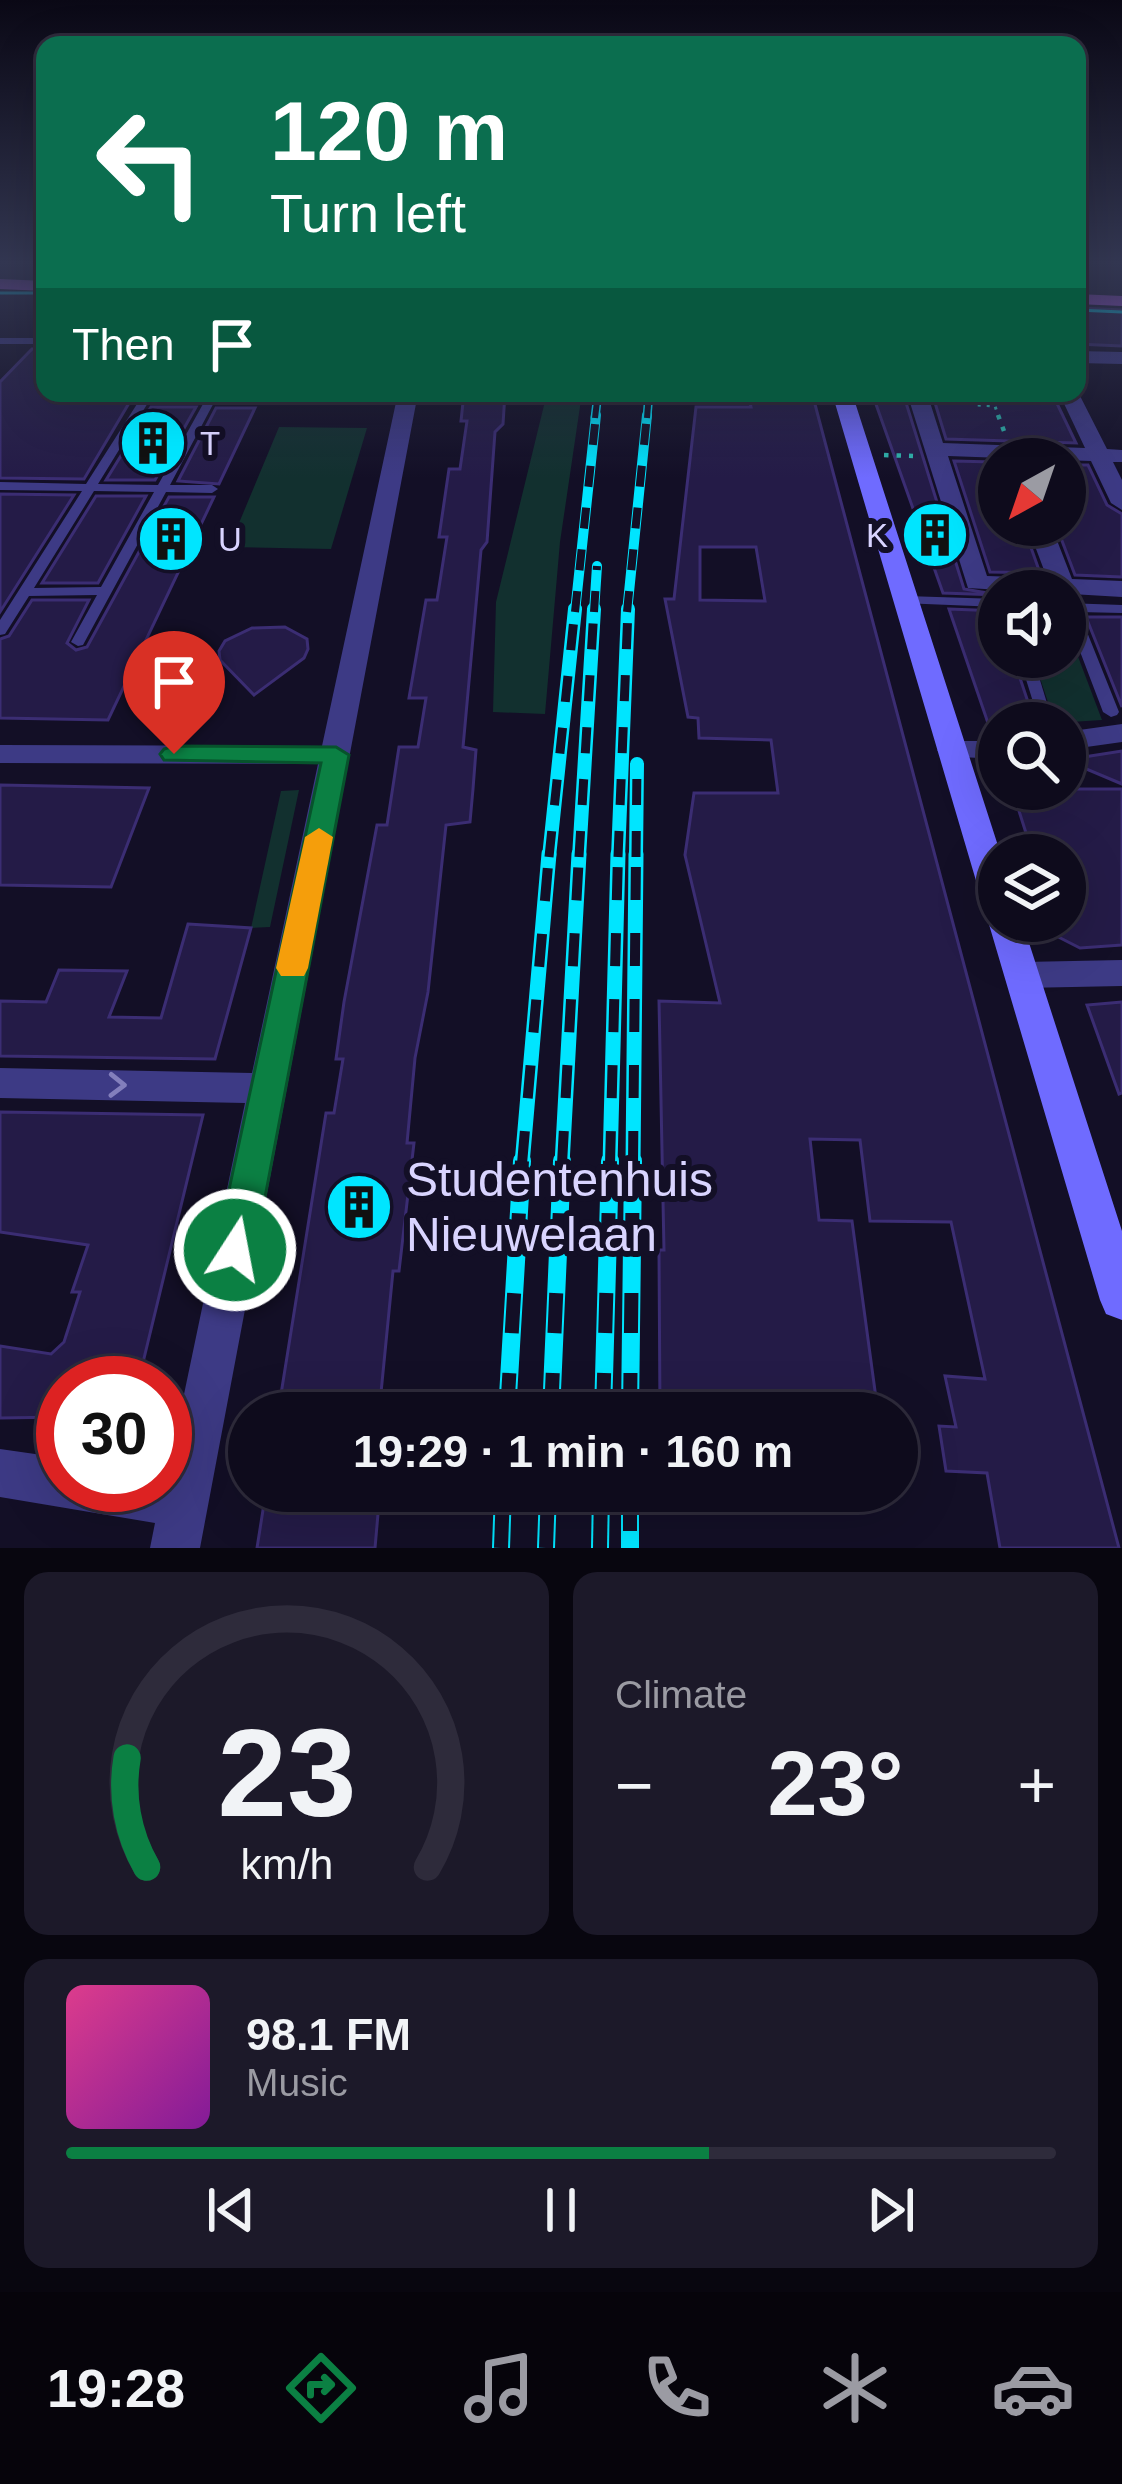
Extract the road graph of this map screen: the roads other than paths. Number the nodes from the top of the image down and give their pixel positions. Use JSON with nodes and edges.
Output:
{"nodes":[{"id":1,"x":0,"y":340,"type":"edge"},
{"id":2,"x":36,"y":341,"type":"edge"},
{"id":3,"x":1086,"y":357,"type":"edge"},
{"id":4,"x":1122,"y":358,"type":"edge"},
{"id":5,"x":143,"y":402,"type":"edge"},
{"id":6,"x":209,"y":402,"type":"edge"},
{"id":7,"x":406,"y":402,"type":"edge"},
{"id":8,"x":845,"y":402,"type":"edge"},
{"id":9,"x":920,"y":402,"type":"edge"},
{"id":10,"x":1056,"y":402,"type":"edge"},
{"id":11,"x":1074,"y":402,"type":"edge"},
{"id":12,"x":1122,"y":447,"type":"edge"},
{"id":13,"x":933,"y":449,"type":"junction"},
{"id":14,"x":978,"y":452,"type":"edge"},
{"id":15,"x":1105,"y":453,"type":"edge"},
{"id":16,"x":0,"y":486,"type":"edge"},
{"id":17,"x":90,"y":488,"type":"junction"},
{"id":18,"x":160,"y":488,"type":"junction"},
{"id":19,"x":212,"y":489,"type":"dead end"},
{"id":20,"x":1122,"y":503,"type":"edge"},
{"id":21,"x":978,"y":583,"type":"edge"},
{"id":22,"x":1122,"y":589,"type":"edge"},
{"id":23,"x":24,"y":592,"type":"junction"},
{"id":24,"x":105,"y":592,"type":"junction"},
{"id":25,"x":1086,"y":596,"type":"edge"},
{"id":26,"x":906,"y":600,"type":"junction"},
{"id":27,"x":978,"y":602,"type":"edge"},
{"id":28,"x":1086,"y":603,"type":"edge"},
{"id":29,"x":1122,"y":609,"type":"edge"},
{"id":30,"x":0,"y":631,"type":"edge"},
{"id":31,"x":78,"y":641,"type":"dead end"},
{"id":32,"x":1086,"y":649,"type":"edge"},
{"id":33,"x":1116,"y":722,"type":"edge"},
{"id":34,"x":1086,"y":726,"type":"edge"},
{"id":35,"x":952,"y":750,"type":"junction"},
{"id":36,"x":978,"y":750,"type":"edge"},
{"id":37,"x":0,"y":754,"type":"edge"},
{"id":38,"x":336,"y":755,"type":"junction"},
{"id":39,"x":978,"y":834,"type":"edge"},
{"id":40,"x":1012,"y":942,"type":"edge"},
{"id":41,"x":1122,"y":973,"type":"edge"},
{"id":42,"x":1023,"y":975,"type":"junction"},
{"id":43,"x":0,"y":1083,"type":"edge"},
{"id":44,"x":268,"y":1088,"type":"junction"},
{"id":45,"x":1122,"y":1300,"type":"edge"},
{"id":46,"x":0,"y":1473,"type":"edge"},
{"id":47,"x":36,"y":1479,"type":"edge"},
{"id":48,"x":146,"y":1512,"type":"edge"},
{"id":49,"x":179,"y":1525,"type":"edge"}],
"edges":[{"from":1,"to":2,"type":"lane"},
{"from":3,"to":4,"type":"street"},
{"from":5,"to":17,"type":"lane"},
{"from":6,"to":18,"type":"lane"},
{"from":7,"to":38,"type":"street"},
{"from":8,"to":26,"type":"main road"},
{"from":9,"to":13,"type":"street"},
{"from":10,"to":15,"type":"street"},
{"from":11,"to":15,"type":"street"},
{"from":12,"to":15,"type":"street"},
{"from":13,"to":14,"type":"street"},
{"from":13,"to":21,"type":"street"},
{"from":15,"to":20,"type":"street"},
{"from":16,"to":17,"type":"lane"},
{"from":17,"to":18,"type":"lane"},
{"from":17,"to":23,"type":"lane"},
{"from":18,"to":19,"type":"lane"},
{"from":18,"to":24,"type":"lane"},
{"from":22,"to":25,"type":"street"},
{"from":23,"to":24,"type":"lane"},
{"from":23,"to":30,"type":"lane"},
{"from":24,"to":31,"type":"lane"},
{"from":26,"to":27,"type":"lane"},
{"from":26,"to":35,"type":"main road"},
{"from":28,"to":29,"type":"lane"},
{"from":32,"to":33,"type":"lane"},
{"from":33,"to":34,"type":"street"},
{"from":35,"to":36,"type":"street"},
{"from":35,"to":39,"type":"main road"},
{"from":37,"to":38,"type":"street"},
{"from":38,"to":44,"type":"street"},
{"from":40,"to":42,"type":"main road"},
{"from":41,"to":42,"type":"street"},
{"from":42,"to":45,"type":"main road"},
{"from":43,"to":44,"type":"street","one_way":true},
{"from":44,"to":49,"type":"street"},
{"from":46,"to":47,"type":"street"},
{"from":48,"to":49,"type":"street"}]}
